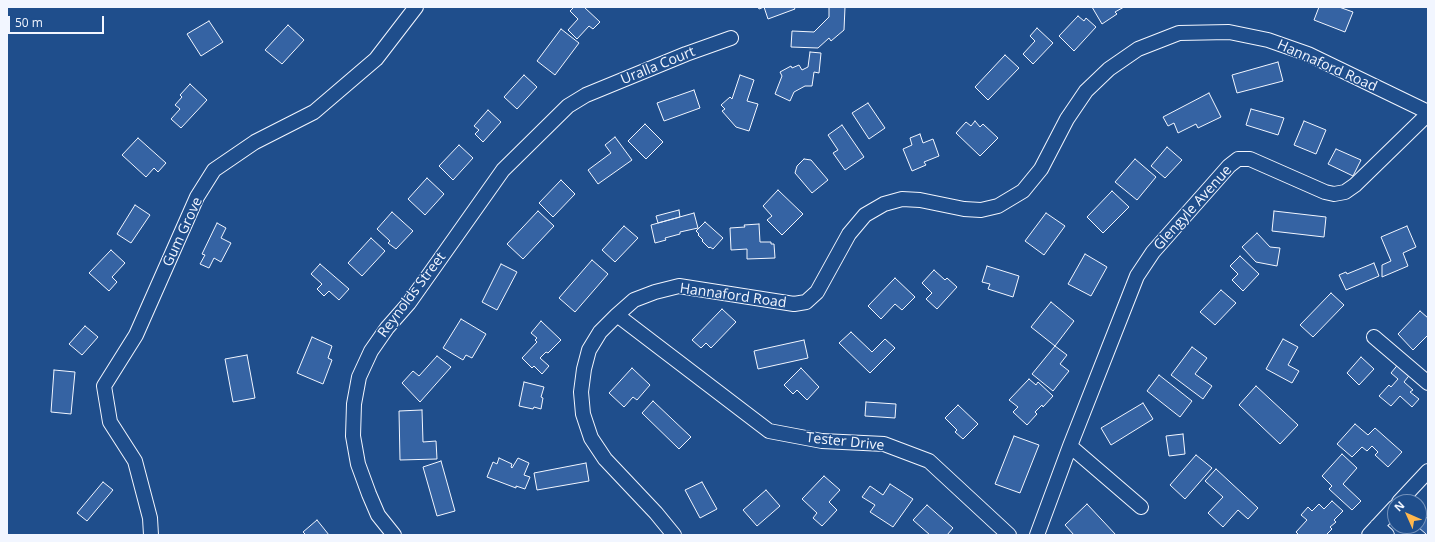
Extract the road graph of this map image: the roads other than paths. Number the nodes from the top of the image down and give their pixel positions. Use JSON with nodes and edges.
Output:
{"nodes":[{"id":1,"x":416,"y":7,"type":"edge"},
{"id":2,"x":731,"y":38,"type":"dead end"},
{"id":3,"x":586,"y":95,"type":"joint"},
{"id":4,"x":1428,"y":113,"type":"edge"},
{"id":5,"x":617,"y":315,"type":"junction"},
{"id":6,"x":1374,"y":337,"type":"dead end"},
{"id":7,"x":1428,"y":383,"type":"edge"},
{"id":8,"x":1070,"y":446,"type":"junction"},
{"id":9,"x":1428,"y":471,"type":"edge"},
{"id":10,"x":1406,"y":494,"type":"edge"},
{"id":11,"x":1141,"y":507,"type":"dead end"},
{"id":12,"x":1387,"y":518,"type":"edge"},
{"id":13,"x":1377,"y":532,"type":"edge"},
{"id":14,"x":151,"y":535,"type":"edge"},
{"id":15,"x":394,"y":535,"type":"edge"},
{"id":16,"x":674,"y":535,"type":"edge"},
{"id":17,"x":1009,"y":535,"type":"edge"},
{"id":18,"x":1037,"y":535,"type":"edge"}],
"edges":[{"from":1,"to":14,"type":"street","name":"Gum Grove"},
{"from":2,"to":3,"type":"street","name":"Uralla Court"},
{"from":3,"to":15,"type":"street","name":"Reynolds Street"},
{"from":4,"to":5,"type":"street","name":"Hannaford Road"},
{"from":4,"to":8,"type":"street","name":"Glengyle Avenue"},
{"from":5,"to":16,"type":"street","name":"Hannaford Road"},
{"from":5,"to":17,"type":"street","name":"Tester Drive"},
{"from":6,"to":7,"type":"street"},
{"from":8,"to":11,"type":"street"},
{"from":8,"to":18,"type":"street","name":"Glengyle Avenue"},
{"from":9,"to":10,"type":"street"},
{"from":12,"to":13,"type":"street"}]}
